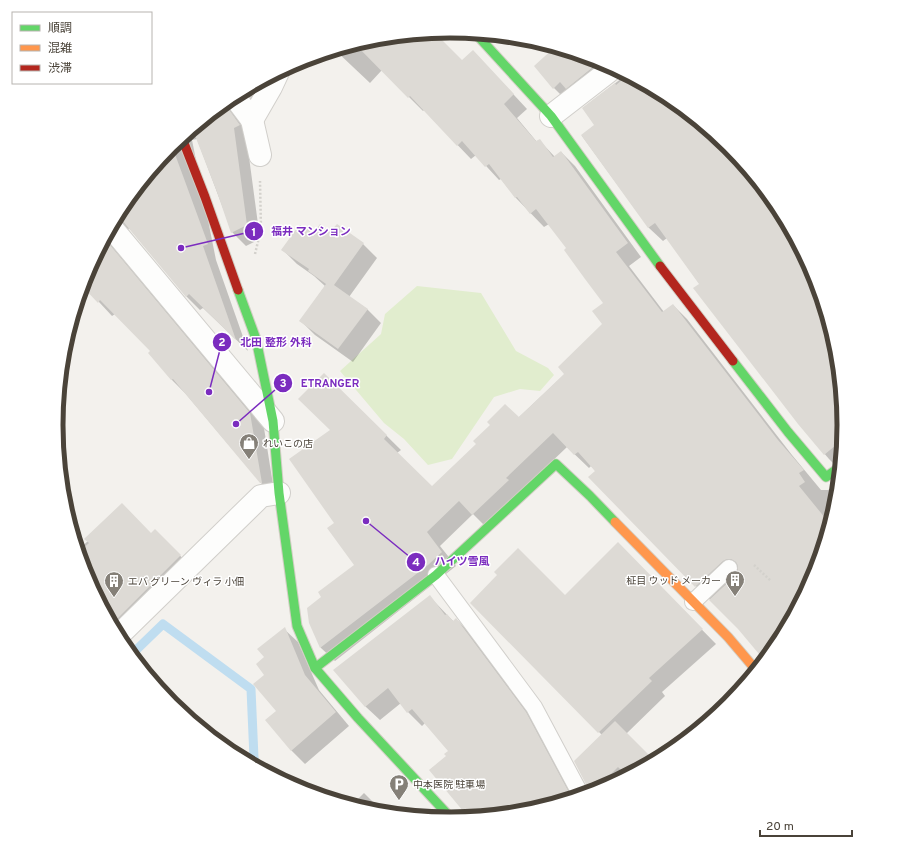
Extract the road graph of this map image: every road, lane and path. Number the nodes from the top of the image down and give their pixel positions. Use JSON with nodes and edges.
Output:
{"nodes":[{"id":1,"x":481,"y":39,"type":"edge"},
{"id":2,"x":609,"y":72,"type":"edge"},
{"id":3,"x":274,"y":81,"type":"edge"},
{"id":4,"x":238,"y":101,"type":"edge"},
{"id":5,"x":551,"y":116,"type":"junction"},
{"id":6,"x":252,"y":120,"type":"junction"},
{"id":7,"x":184,"y":144,"type":"edge"},
{"id":8,"x":260,"y":155,"type":"joint"},
{"id":9,"x":115,"y":231,"type":"edge"},
{"id":10,"x":254,"y":259,"type":"dead end"},
{"id":11,"x":273,"y":421,"type":"junction"},
{"id":12,"x":834,"y":471,"type":"edge"},
{"id":13,"x":279,"y":493,"type":"junction"},
{"id":14,"x":729,"y":568,"type":"dead end"},
{"id":15,"x":436,"y":575,"type":"junction"},
{"id":16,"x":693,"y":602,"type":"junction"},
{"id":17,"x":123,"y":631,"type":"edge"},
{"id":18,"x":753,"y":666,"type":"edge"},
{"id":19,"x":316,"y":668,"type":"junction"},
{"id":20,"x":578,"y":790,"type":"edge"},
{"id":21,"x":445,"y":812,"type":"edge"}],
"edges":[{"from":1,"to":5,"type":"street"},
{"from":2,"to":5,"type":"street"},
{"from":3,"to":6,"type":"street"},
{"from":4,"to":6,"type":"street"},
{"from":5,"to":12,"type":"street"},
{"from":6,"to":8,"type":"street"},
{"from":7,"to":11,"type":"street"},
{"from":8,"to":10,"type":"path"},
{"from":9,"to":11,"type":"street"},
{"from":11,"to":13,"type":"street"},
{"from":13,"to":17,"type":"street"},
{"from":13,"to":19,"type":"street"},
{"from":14,"to":16,"type":"lane"},
{"from":15,"to":16,"type":"street"},
{"from":15,"to":19,"type":"street"},
{"from":15,"to":20,"type":"lane"},
{"from":16,"to":18,"type":"street"},
{"from":19,"to":21,"type":"street"}]}
